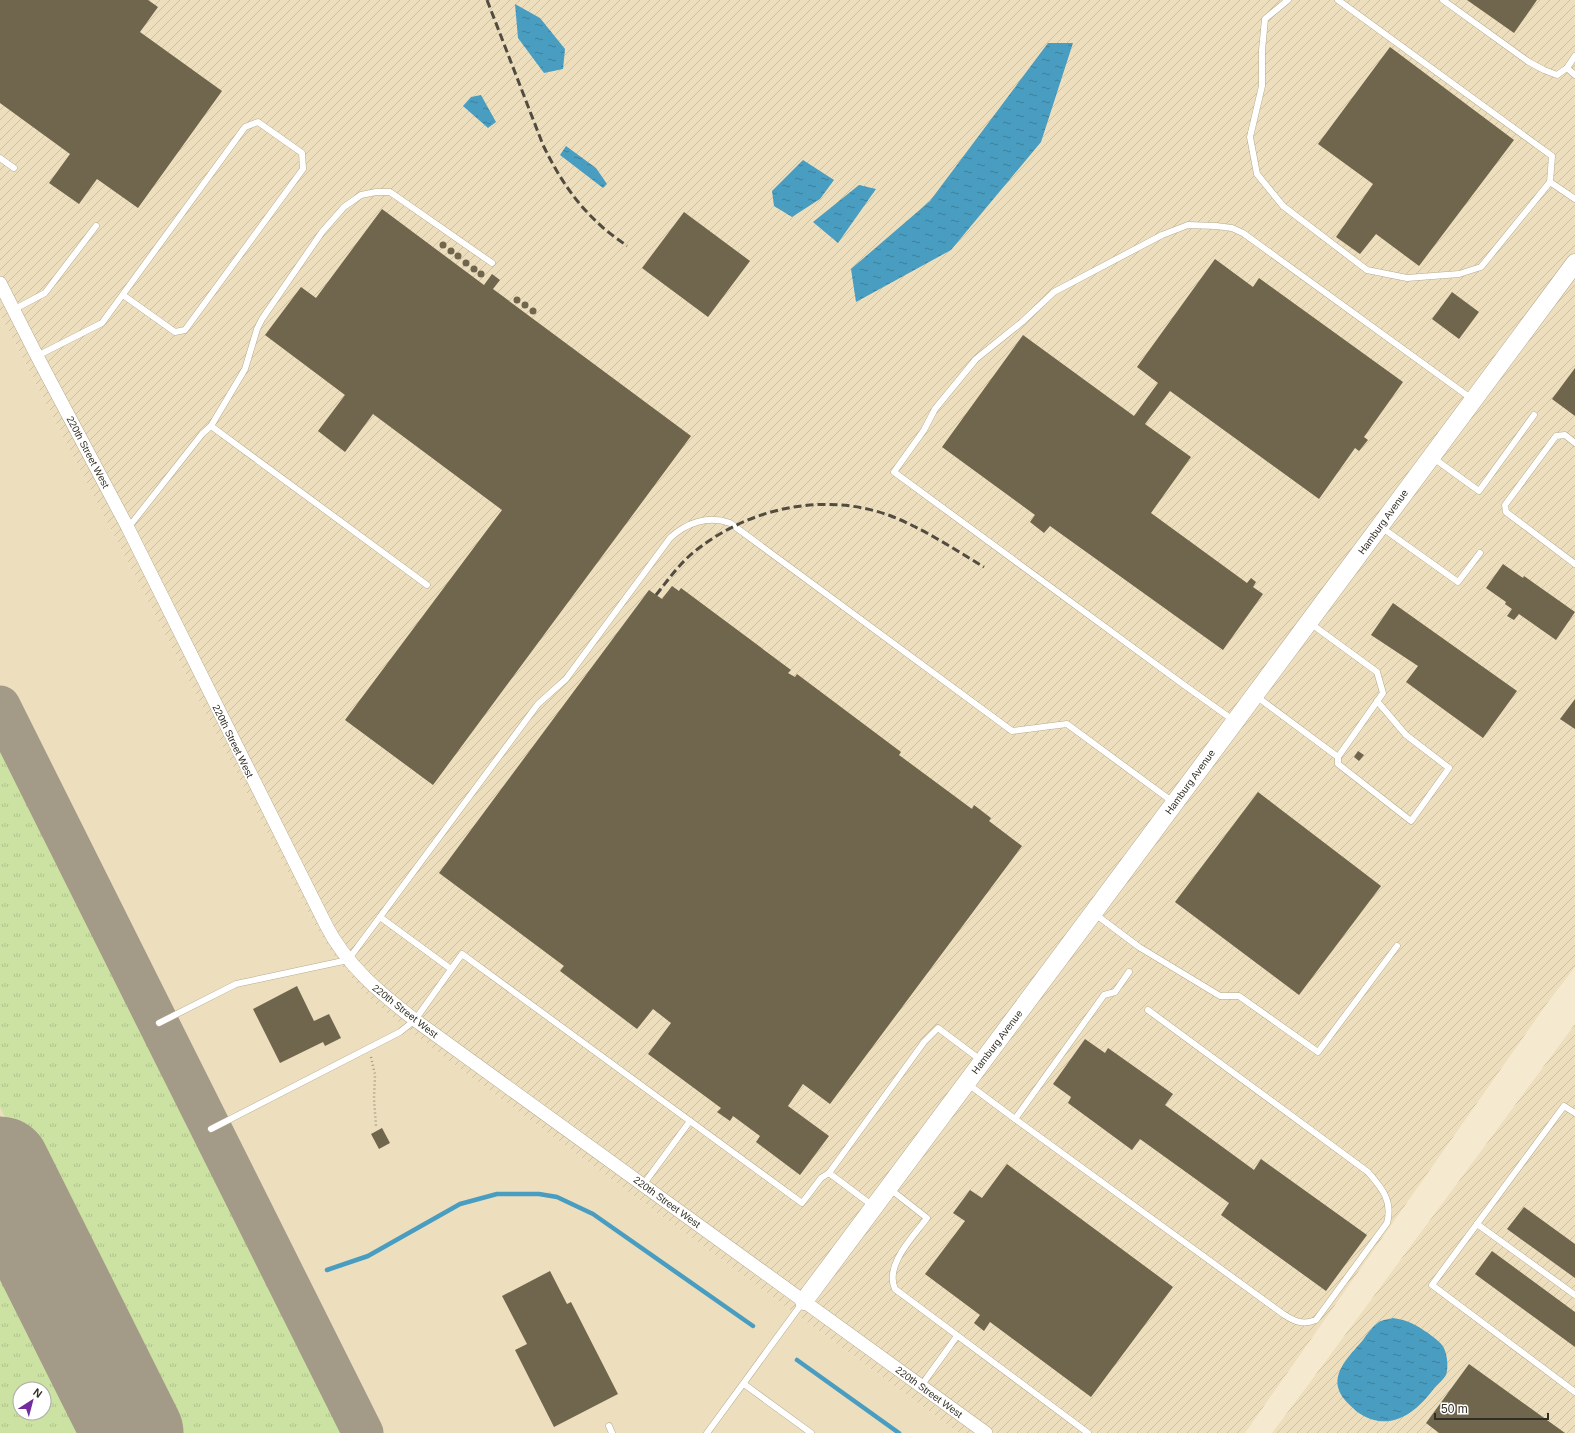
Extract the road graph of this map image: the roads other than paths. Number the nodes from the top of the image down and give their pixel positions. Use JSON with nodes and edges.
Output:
{"nodes":[{"id":1,"x":1288,"y":0,"type":"edge"},
{"id":2,"x":1338,"y":0,"type":"edge"},
{"id":3,"x":1443,"y":0,"type":"edge"},
{"id":4,"x":1575,"y":56,"type":"edge"},
{"id":5,"x":1566,"y":68,"type":"junction"},
{"id":6,"x":1575,"y":75,"type":"edge"},
{"id":7,"x":0,"y":158,"type":"edge"},
{"id":8,"x":14,"y":168,"type":"dead end"},
{"id":9,"x":1550,"y":182,"type":"junction"},
{"id":10,"x":1575,"y":199,"type":"edge"},
{"id":11,"x":96,"y":226,"type":"dead end"},
{"id":12,"x":492,"y":263,"type":"dead end"},
{"id":13,"x":1575,"y":263,"type":"edge"},
{"id":14,"x":0,"y":283,"type":"edge"},
{"id":15,"x":123,"y":295,"type":"junction"},
{"id":16,"x":14,"y":310,"type":"junction"},
{"id":17,"x":37,"y":356,"type":"junction"},
{"id":18,"x":1474,"y":400,"type":"junction"},
{"id":19,"x":1534,"y":415,"type":"dead end"},
{"id":20,"x":211,"y":426,"type":"junction"},
{"id":21,"x":1575,"y":443,"type":"edge"},
{"id":22,"x":1431,"y":456,"type":"junction"},
{"id":23,"x":1380,"y":526,"type":"junction"},
{"id":24,"x":128,"y":528,"type":"junction"},
{"id":25,"x":1480,"y":553,"type":"dead end"},
{"id":26,"x":1575,"y":564,"type":"edge"},
{"id":27,"x":427,"y":585,"type":"dead end"},
{"id":28,"x":1309,"y":622,"type":"junction"},
{"id":29,"x":1254,"y":695,"type":"junction"},
{"id":30,"x":1377,"y":701,"type":"junction"},
{"id":31,"x":1235,"y":721,"type":"junction"},
{"id":32,"x":1338,"y":757,"type":"junction"},
{"id":33,"x":1174,"y":803,"type":"junction"},
{"id":34,"x":1093,"y":913,"type":"junction"},
{"id":35,"x":380,"y":917,"type":"junction"},
{"id":36,"x":1397,"y":946,"type":"dead end"},
{"id":37,"x":348,"y":960,"type":"junction"},
{"id":38,"x":451,"y":970,"type":"junction"},
{"id":39,"x":1129,"y":972,"type":"dead end"},
{"id":40,"x":1148,"y":1010,"type":"dead end"},
{"id":41,"x":415,"y":1020,"type":"junction"},
{"id":42,"x":159,"y":1023,"type":"dead end"},
{"id":43,"x":983,"y":1062,"type":"junction"},
{"id":44,"x":966,"y":1083,"type":"junction"},
{"id":45,"x":1575,"y":1113,"type":"edge"},
{"id":46,"x":1015,"y":1120,"type":"junction"},
{"id":47,"x":690,"y":1122,"type":"junction"},
{"id":48,"x":212,"y":1129,"type":"dead end"},
{"id":49,"x":829,"y":1173,"type":"junction"},
{"id":50,"x":643,"y":1185,"type":"junction"},
{"id":51,"x":888,"y":1188,"type":"junction"},
{"id":52,"x":874,"y":1207,"type":"junction"},
{"id":53,"x":1477,"y":1224,"type":"junction"},
{"id":54,"x":1575,"y":1295,"type":"edge"},
{"id":55,"x":804,"y":1300,"type":"junction"},
{"id":56,"x":957,"y":1336,"type":"junction"},
{"id":57,"x":744,"y":1384,"type":"junction"},
{"id":58,"x":921,"y":1386,"type":"junction"},
{"id":59,"x":1575,"y":1392,"type":"edge"},
{"id":60,"x":609,"y":1426,"type":"dead end"},
{"id":61,"x":612,"y":1433,"type":"edge"},
{"id":62,"x":707,"y":1433,"type":"edge"},
{"id":63,"x":811,"y":1433,"type":"edge"},
{"id":64,"x":986,"y":1433,"type":"edge"},
{"id":65,"x":1088,"y":1433,"type":"edge"}],
"edges":[{"from":1,"to":9,"type":"lane"},
{"from":2,"to":9,"type":"lane"},
{"from":3,"to":5,"type":"lane"},
{"from":4,"to":5,"type":"lane"},
{"from":5,"to":6,"type":"lane"},
{"from":7,"to":8,"type":"lane"},
{"from":9,"to":10,"type":"lane"},
{"from":11,"to":16,"type":"lane"},
{"from":12,"to":20,"type":"lane"},
{"from":13,"to":18,"type":"street","name":"Hamburg Avenue"},
{"from":14,"to":16,"type":"street","name":"220th Street West"},
{"from":15,"to":15,"type":"lane"},
{"from":15,"to":17,"type":"lane"},
{"from":16,"to":17,"type":"street","name":"220th Street West"},
{"from":17,"to":24,"type":"street","name":"220th Street West"},
{"from":18,"to":22,"type":"street","name":"Hamburg Avenue"},
{"from":18,"to":31,"type":"lane"},
{"from":19,"to":22,"type":"lane"},
{"from":20,"to":24,"type":"lane"},
{"from":20,"to":27,"type":"lane"},
{"from":21,"to":26,"type":"lane"},
{"from":22,"to":23,"type":"street","name":"Hamburg Avenue"},
{"from":23,"to":25,"type":"lane"},
{"from":23,"to":28,"type":"street","name":"Hamburg Avenue"},
{"from":24,"to":37,"type":"street","name":"220th Street West"},
{"from":28,"to":29,"type":"street","name":"Hamburg Avenue"},
{"from":28,"to":30,"type":"lane"},
{"from":29,"to":31,"type":"street","name":"Hamburg Avenue"},
{"from":29,"to":32,"type":"lane"},
{"from":30,"to":32,"type":"lane"},
{"from":30,"to":32,"type":"lane"},
{"from":31,"to":33,"type":"street","name":"Hamburg Avenue"},
{"from":33,"to":34,"type":"street","name":"Hamburg Avenue"},
{"from":33,"to":35,"type":"lane"},
{"from":34,"to":36,"type":"lane"},
{"from":34,"to":43,"type":"street","name":"Hamburg Avenue"},
{"from":35,"to":37,"type":"lane"},
{"from":35,"to":38,"type":"lane"},
{"from":37,"to":41,"type":"street","name":"220th Street West"},
{"from":37,"to":42,"type":"lane"},
{"from":38,"to":41,"type":"lane"},
{"from":38,"to":47,"type":"lane"},
{"from":39,"to":46,"type":"lane"},
{"from":40,"to":46,"type":"lane"},
{"from":41,"to":48,"type":"lane"},
{"from":41,"to":50,"type":"street","name":"220th Street West"},
{"from":43,"to":44,"type":"street","name":"Hamburg Avenue"},
{"from":43,"to":49,"type":"lane"},
{"from":44,"to":46,"type":"lane"},
{"from":44,"to":51,"type":"street","name":"Hamburg Avenue"},
{"from":45,"to":53,"type":"lane"},
{"from":47,"to":49,"type":"lane"},
{"from":47,"to":50,"type":"lane"},
{"from":49,"to":52,"type":"lane"},
{"from":50,"to":55,"type":"street","name":"220th Street West"},
{"from":51,"to":52,"type":"street","name":"Hamburg Avenue"},
{"from":51,"to":56,"type":"lane"},
{"from":52,"to":55,"type":"street","name":"Hamburg Avenue"},
{"from":53,"to":54,"type":"lane"},
{"from":53,"to":59,"type":"lane"},
{"from":55,"to":57,"type":"lane"},
{"from":55,"to":58,"type":"street","name":"220th Street West"},
{"from":56,"to":58,"type":"lane"},
{"from":56,"to":65,"type":"lane"},
{"from":57,"to":62,"type":"lane"},
{"from":57,"to":63,"type":"lane"},
{"from":58,"to":64,"type":"street","name":"220th Street West"},
{"from":60,"to":61,"type":"lane"}]}
